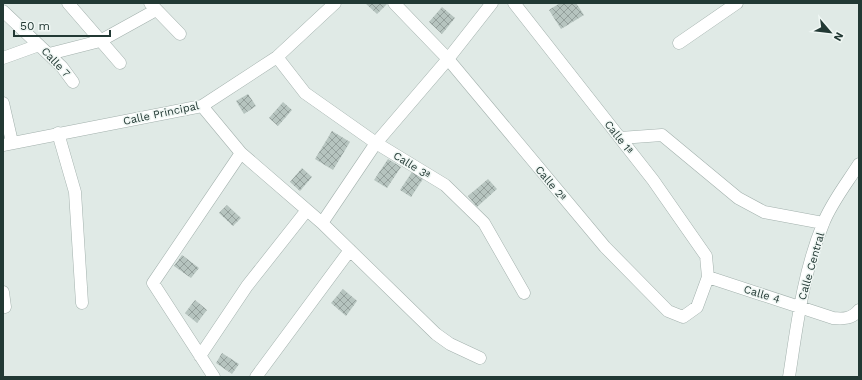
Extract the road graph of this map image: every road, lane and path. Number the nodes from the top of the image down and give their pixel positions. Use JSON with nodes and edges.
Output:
{"nodes":[{"id":1,"x":68,"y":3,"type":"edge"},
{"id":2,"x":335,"y":3,"type":"edge"},
{"id":3,"x":394,"y":3,"type":"edge"},
{"id":4,"x":492,"y":3,"type":"edge"},
{"id":5,"x":514,"y":3,"type":"edge"},
{"id":6,"x":737,"y":3,"type":"edge"},
{"id":7,"x":153,"y":6,"type":"edge"},
{"id":8,"x":3,"y":11,"type":"edge"},
{"id":9,"x":180,"y":34,"type":"dead end"},
{"id":10,"x":100,"y":41,"type":"junction"},
{"id":11,"x":679,"y":43,"type":"dead end"},
{"id":12,"x":39,"y":45,"type":"junction"},
{"id":13,"x":49,"y":54,"type":"junction"},
{"id":14,"x":277,"y":57,"type":"junction"},
{"id":15,"x":3,"y":58,"type":"edge"},
{"id":16,"x":448,"y":59,"type":"junction"},
{"id":17,"x":120,"y":63,"type":"dead end"},
{"id":18,"x":73,"y":82,"type":"dead end"},
{"id":19,"x":3,"y":103,"type":"edge"},
{"id":20,"x":202,"y":106,"type":"junction"},
{"id":21,"x":58,"y":133,"type":"junction"},
{"id":22,"x":620,"y":138,"type":"junction"},
{"id":23,"x":376,"y":143,"type":"junction"},
{"id":24,"x":8,"y":144,"type":"edge"},
{"id":25,"x":241,"y":153,"type":"junction"},
{"id":26,"x":859,"y":164,"type":"edge"},
{"id":27,"x":307,"y":210,"type":"junction"},
{"id":28,"x":322,"y":223,"type":"junction"},
{"id":29,"x":823,"y":223,"type":"junction"},
{"id":30,"x":350,"y":250,"type":"junction"},
{"id":31,"x":708,"y":277,"type":"junction"},
{"id":32,"x":3,"y":292,"type":"edge"},
{"id":33,"x":524,"y":294,"type":"dead end"},
{"id":34,"x":82,"y":303,"type":"dead end"},
{"id":35,"x":799,"y":306,"type":"junction"},
{"id":36,"x":5,"y":307,"type":"dead end"},
{"id":37,"x":859,"y":310,"type":"edge"},
{"id":38,"x":200,"y":356,"type":"junction"},
{"id":39,"x":480,"y":358,"type":"dead end"},
{"id":40,"x":214,"y":377,"type":"edge"},
{"id":41,"x":256,"y":377,"type":"edge"},
{"id":42,"x":789,"y":377,"type":"edge"}],
"edges":[{"from":1,"to":10,"type":"street"},
{"from":2,"to":14,"type":"street","name":"Calle Principal"},
{"from":3,"to":16,"type":"street","name":"Calle 2ª"},
{"from":4,"to":16,"type":"street"},
{"from":5,"to":22,"type":"street","name":"Calle 1ª"},
{"from":6,"to":11,"type":"street"},
{"from":7,"to":9,"type":"street"},
{"from":7,"to":10,"type":"street"},
{"from":8,"to":12,"type":"street","name":"Calle 7"},
{"from":10,"to":13,"type":"street"},
{"from":10,"to":17,"type":"street"},
{"from":12,"to":13,"type":"street","name":"Calle 7"},
{"from":12,"to":15,"type":"street"},
{"from":13,"to":18,"type":"street","name":"Calle 7"},
{"from":14,"to":20,"type":"street","name":"Calle Principal"},
{"from":14,"to":23,"type":"street","name":"Calle 3ª"},
{"from":16,"to":23,"type":"street"},
{"from":16,"to":31,"type":"street","name":"Calle 2ª"},
{"from":19,"to":24,"type":"street"},
{"from":20,"to":21,"type":"street","name":"Calle Principal"},
{"from":20,"to":25,"type":"street"},
{"from":21,"to":24,"type":"street","name":"Calle Principal"},
{"from":21,"to":34,"type":"street"},
{"from":22,"to":29,"type":"street"},
{"from":22,"to":31,"type":"street","name":"Calle 1ª"},
{"from":23,"to":28,"type":"street"},
{"from":23,"to":33,"type":"street","name":"Calle 3ª"},
{"from":25,"to":27,"type":"street"},
{"from":25,"to":38,"type":"street"},
{"from":26,"to":29,"type":"street","name":"Calle Central"},
{"from":27,"to":28,"type":"street"},
{"from":27,"to":38,"type":"street"},
{"from":28,"to":30,"type":"street"},
{"from":29,"to":35,"type":"street","name":"Calle Central"},
{"from":30,"to":39,"type":"street"},
{"from":30,"to":41,"type":"street"},
{"from":31,"to":35,"type":"street","name":"Calle 4"},
{"from":32,"to":36,"type":"street"},
{"from":35,"to":37,"type":"street","name":"Calle 4"},
{"from":35,"to":42,"type":"street","name":"Calle Central"},
{"from":38,"to":40,"type":"street"}]}
